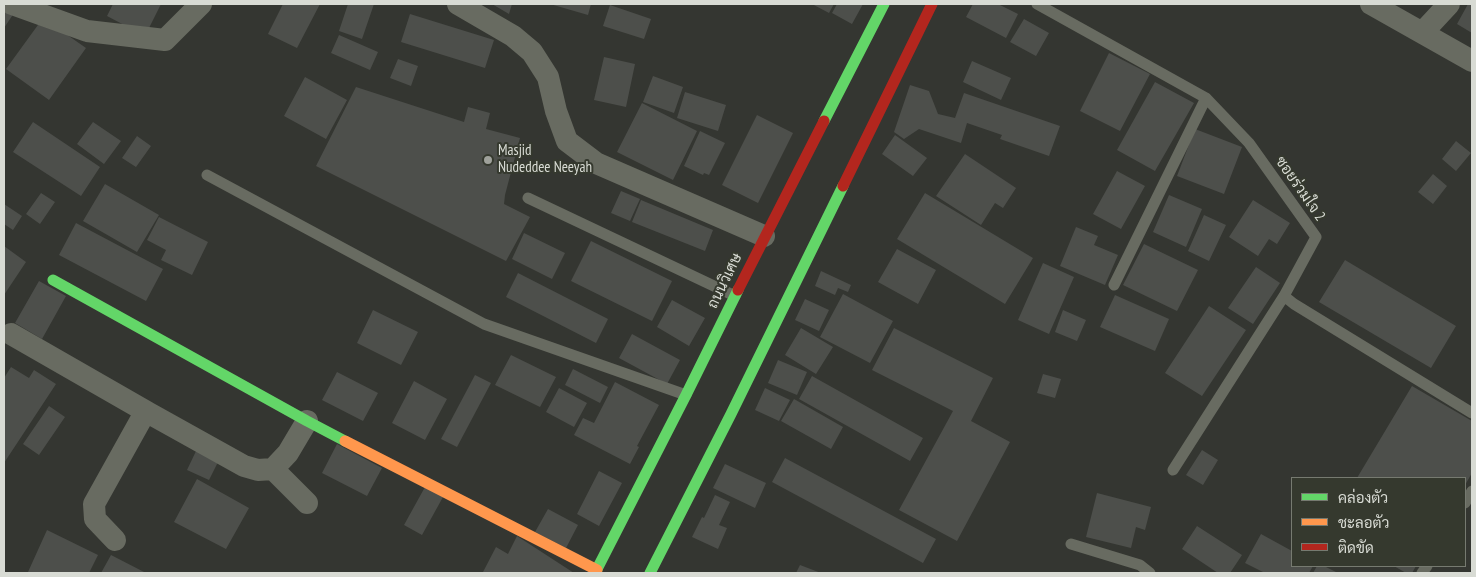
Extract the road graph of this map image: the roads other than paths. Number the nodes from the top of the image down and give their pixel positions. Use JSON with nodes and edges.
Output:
{"nodes":[{"id":1,"x":12,"y":4,"type":"edge"},
{"id":2,"x":201,"y":4,"type":"edge"},
{"id":3,"x":458,"y":4,"type":"edge"},
{"id":4,"x":884,"y":4,"type":"edge"},
{"id":5,"x":932,"y":4,"type":"edge"},
{"id":6,"x":1037,"y":4,"type":"edge"},
{"id":7,"x":1371,"y":4,"type":"edge"},
{"id":8,"x":1449,"y":4,"type":"edge"},
{"id":9,"x":1423,"y":32,"type":"junction"},
{"id":10,"x":1472,"y":61,"type":"edge"},
{"id":11,"x":1206,"y":98,"type":"junction"},
{"id":12,"x":207,"y":175,"type":"dead end"},
{"id":13,"x":528,"y":198,"type":"dead end"},
{"id":14,"x":764,"y":236,"type":"junction"},
{"id":15,"x":53,"y":280,"type":"dead end"},
{"id":16,"x":1114,"y":285,"type":"dead end"},
{"id":17,"x":735,"y":296,"type":"junction"},
{"id":18,"x":1284,"y":296,"type":"junction"},
{"id":19,"x":11,"y":334,"type":"dead end"},
{"id":20,"x":686,"y":394,"type":"junction"},
{"id":21,"x":147,"y":412,"type":"junction"},
{"id":22,"x":1472,"y":413,"type":"edge"},
{"id":23,"x":307,"y":421,"type":"junction"},
{"id":24,"x":273,"y":469,"type":"junction"},
{"id":25,"x":1172,"y":470,"type":"dead end"},
{"id":26,"x":308,"y":503,"type":"dead end"},
{"id":27,"x":115,"y":540,"type":"dead end"},
{"id":28,"x":1070,"y":544,"type":"dead end"},
{"id":29,"x":596,"y":572,"type":"edge"},
{"id":30,"x":650,"y":573,"type":"edge"},
{"id":31,"x":1150,"y":573,"type":"edge"}],
"edges":[{"from":1,"to":2,"type":"street"},
{"from":3,"to":14,"type":"street"},
{"from":4,"to":14,"type":"main road","name":"ถนนวิเศษ"},
{"from":5,"to":30,"type":"main road"},
{"from":6,"to":11,"type":"lane","name":"ซอยร่วมใจ 2"},
{"from":7,"to":9,"type":"street"},
{"from":8,"to":9,"type":"street"},
{"from":9,"to":10,"type":"street"},
{"from":11,"to":16,"type":"lane"},
{"from":11,"to":18,"type":"lane","name":"ซอยร่วมใจ 2"},
{"from":12,"to":20,"type":"lane"},
{"from":13,"to":17,"type":"lane"},
{"from":14,"to":17,"type":"main road","name":"ถนนวิเศษ"},
{"from":15,"to":23,"type":"main road"},
{"from":17,"to":20,"type":"main road","name":"ถนนวิเศษ"},
{"from":18,"to":22,"type":"lane"},
{"from":18,"to":25,"type":"lane","name":"ซอยร่วมใจ 2"},
{"from":19,"to":21,"type":"street"},
{"from":20,"to":29,"type":"main road","name":"ถนนวิเศษ"},
{"from":21,"to":24,"type":"street"},
{"from":21,"to":27,"type":"street"},
{"from":23,"to":24,"type":"street"},
{"from":23,"to":29,"type":"main road"},
{"from":24,"to":26,"type":"street"},
{"from":28,"to":31,"type":"lane"}]}
